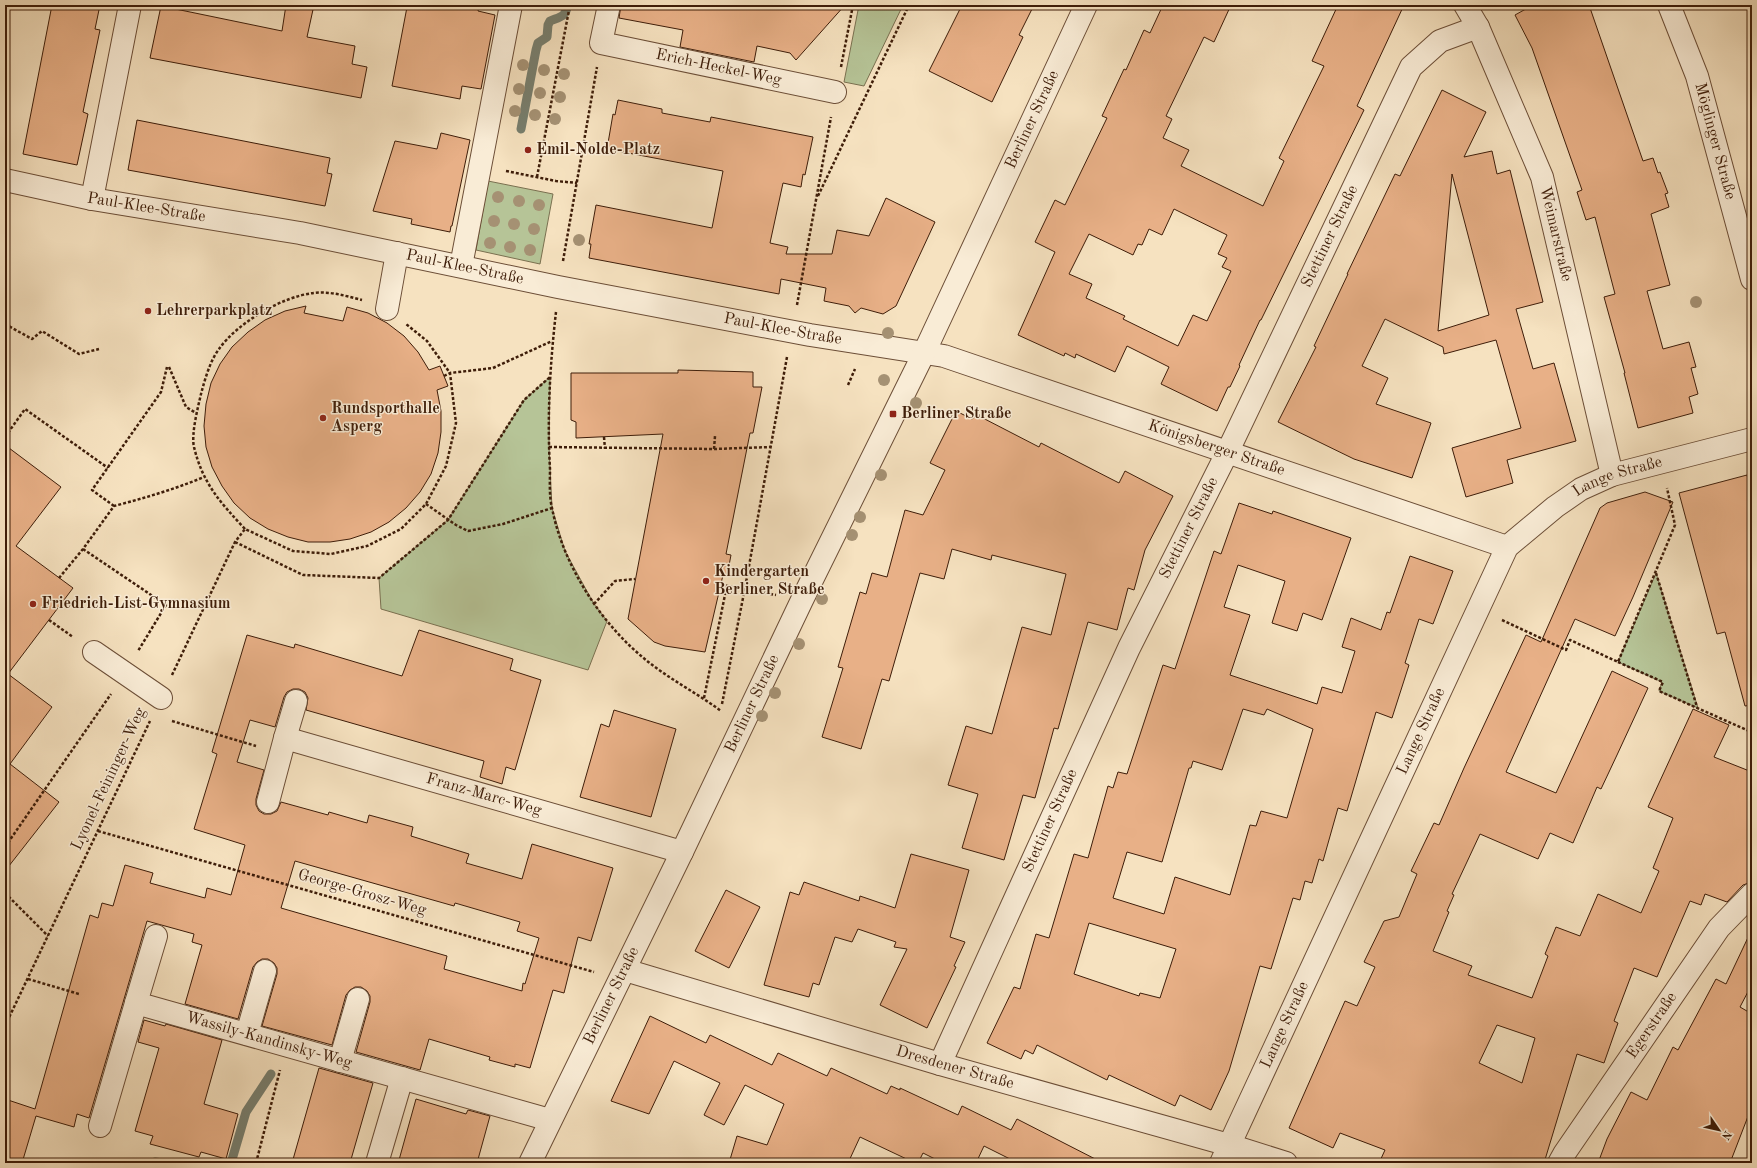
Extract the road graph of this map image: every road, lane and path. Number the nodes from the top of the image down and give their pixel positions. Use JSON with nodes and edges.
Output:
{"nodes":[{"id":1,"x":130,"y":5,"type":"edge"},
{"id":2,"x":510,"y":5,"type":"edge"},
{"id":3,"x":570,"y":5,"type":"edge"},
{"id":4,"x":609,"y":5,"type":"edge"},
{"id":5,"x":853,"y":5,"type":"edge"},
{"id":6,"x":909,"y":5,"type":"edge"},
{"id":7,"x":1086,"y":5,"type":"edge"},
{"id":8,"x":1465,"y":5,"type":"edge"},
{"id":9,"x":1669,"y":5,"type":"edge"},
{"id":10,"x":1478,"y":27,"type":"junction"},
{"id":11,"x":601,"y":43,"type":"junction"},
{"id":12,"x":835,"y":92,"type":"junction"},
{"id":13,"x":504,"y":171,"type":"dead end"},
{"id":14,"x":537,"y":177,"type":"junction"},
{"id":15,"x":5,"y":180,"type":"edge"},
{"id":16,"x":577,"y":182,"type":"junction"},
{"id":17,"x":92,"y":199,"type":"junction"},
{"id":18,"x":816,"y":200,"type":"junction"},
{"id":19,"x":397,"y":253,"type":"junction"},
{"id":20,"x":461,"y":266,"type":"junction"},
{"id":21,"x":1752,"y":280,"type":"edge"},
{"id":22,"x":558,"y":287,"type":"junction"},
{"id":23,"x":387,"y":309,"type":"junction"},
{"id":24,"x":5,"y":324,"type":"edge"},
{"id":25,"x":792,"y":331,"type":"junction"},
{"id":26,"x":552,"y":341,"type":"junction"},
{"id":27,"x":99,"y":349,"type":"dead end"},
{"id":28,"x":924,"y":353,"type":"junction"},
{"id":29,"x":450,"y":373,"type":"junction"},
{"id":30,"x":444,"y":376,"type":"dead end"},
{"id":31,"x":550,"y":376,"type":"junction"},
{"id":32,"x":196,"y":413,"type":"junction"},
{"id":33,"x":715,"y":436,"type":"dead end"},
{"id":34,"x":5,"y":437,"type":"edge"},
{"id":35,"x":604,"y":437,"type":"dead end"},
{"id":36,"x":1752,"y":439,"type":"edge"},
{"id":37,"x":549,"y":447,"type":"junction"},
{"id":38,"x":771,"y":447,"type":"junction"},
{"id":39,"x":605,"y":449,"type":"junction"},
{"id":40,"x":714,"y":449,"type":"junction"},
{"id":41,"x":1227,"y":453,"type":"junction"},
{"id":42,"x":1661,"y":462,"type":"junction"},
{"id":43,"x":108,"y":468,"type":"junction"},
{"id":44,"x":1612,"y":475,"type":"junction"},
{"id":45,"x":204,"y":477,"type":"junction"},
{"id":46,"x":426,"y":504,"type":"junction"},
{"id":47,"x":114,"y":506,"type":"junction"},
{"id":48,"x":552,"y":508,"type":"junction"},
{"id":49,"x":448,"y":520,"type":"junction"},
{"id":50,"x":245,"y":528,"type":"junction"},
{"id":51,"x":235,"y":542,"type":"junction"},
{"id":52,"x":1507,"y":547,"type":"junction"},
{"id":53,"x":83,"y":549,"type":"junction"},
{"id":54,"x":1656,"y":573,"type":"junction"},
{"id":55,"x":59,"y":578,"type":"dead end"},
{"id":56,"x":635,"y":578,"type":"dead end"},
{"id":57,"x":716,"y":584,"type":"dead end"},
{"id":58,"x":727,"y":585,"type":"junction"},
{"id":59,"x":745,"y":588,"type":"junction"},
{"id":60,"x":143,"y":590,"type":"dead end"},
{"id":61,"x":802,"y":600,"type":"junction"},
{"id":62,"x":594,"y":604,"type":"junction"},
{"id":63,"x":1480,"y":609,"type":"junction"},
{"id":64,"x":94,"y":652,"type":"dead end"},
{"id":65,"x":1618,"y":662,"type":"junction"},
{"id":66,"x":704,"y":698,"type":"junction"},
{"id":67,"x":296,"y":701,"type":"dead end"},
{"id":68,"x":157,"y":706,"type":"junction"},
{"id":69,"x":1698,"y":708,"type":"junction"},
{"id":70,"x":721,"y":710,"type":"junction"},
{"id":71,"x":94,"y":718,"type":"dead end"},
{"id":72,"x":740,"y":729,"type":"junction"},
{"id":73,"x":1752,"y":730,"type":"edge"},
{"id":74,"x":283,"y":746,"type":"junction"},
{"id":75,"x":268,"y":802,"type":"dead end"},
{"id":76,"x":98,"y":831,"type":"junction"},
{"id":77,"x":5,"y":847,"type":"edge"},
{"id":78,"x":682,"y":852,"type":"junction"},
{"id":79,"x":5,"y":893,"type":"edge"},
{"id":80,"x":1752,"y":894,"type":"edge"},
{"id":81,"x":48,"y":936,"type":"junction"},
{"id":82,"x":156,"y":936,"type":"dead end"},
{"id":83,"x":265,"y":971,"type":"dead end"},
{"id":84,"x":622,"y":975,"type":"junction"},
{"id":85,"x":28,"y":979,"type":"junction"},
{"id":86,"x":79,"y":994,"type":"dead end"},
{"id":87,"x":358,"y":999,"type":"dead end"},
{"id":88,"x":136,"y":1003,"type":"junction"},
{"id":89,"x":5,"y":1026,"type":"edge"},
{"id":90,"x":247,"y":1034,"type":"junction"},
{"id":91,"x":287,"y":1046,"type":"junction"},
{"id":92,"x":340,"y":1061,"type":"junction"},
{"id":93,"x":940,"y":1064,"type":"junction"},
{"id":94,"x":402,"y":1078,"type":"junction"},
{"id":95,"x":550,"y":1120,"type":"junction"},
{"id":96,"x":100,"y":1126,"type":"dead end"},
{"id":97,"x":1225,"y":1154,"type":"edge"},
{"id":98,"x":256,"y":1163,"type":"edge"},
{"id":99,"x":377,"y":1163,"type":"edge"},
{"id":100,"x":530,"y":1163,"type":"edge"},
{"id":101,"x":1286,"y":1163,"type":"edge"},
{"id":102,"x":1559,"y":1163,"type":"edge"}],
"edges":[{"from":1,"to":17,"type":"street"},
{"from":2,"to":20,"type":"street"},
{"from":3,"to":14,"type":"path"},
{"from":4,"to":11,"type":"street"},
{"from":5,"to":12,"type":"path"},
{"from":6,"to":18,"type":"path"},
{"from":7,"to":28,"type":"street","name":"Berliner Straße"},
{"from":8,"to":10,"type":"street","name":"Weimarstraße"},
{"from":9,"to":21,"type":"street","name":"Möglinger Straße"},
{"from":10,"to":41,"type":"street","name":"Stettiner Straße"},
{"from":10,"to":44,"type":"street","name":"Weimarstraße"},
{"from":11,"to":12,"type":"street","name":"Erich-Heckel-Weg"},
{"from":11,"to":16,"type":"path"},
{"from":12,"to":18,"type":"path"},
{"from":13,"to":14,"type":"path"},
{"from":14,"to":16,"type":"path"},
{"from":15,"to":17,"type":"street","name":"Paul-Klee-Straße"},
{"from":16,"to":22,"type":"path"},
{"from":17,"to":19,"type":"street","name":"Paul-Klee-Straße"},
{"from":18,"to":25,"type":"path"},
{"from":19,"to":20,"type":"street","name":"Paul-Klee-Straße"},
{"from":19,"to":23,"type":"street"},
{"from":20,"to":22,"type":"street","name":"Paul-Klee-Straße"},
{"from":22,"to":25,"type":"street","name":"Paul-Klee-Straße"},
{"from":22,"to":26,"type":"path"},
{"from":23,"to":29,"type":"path"},
{"from":23,"to":32,"type":"path"},
{"from":24,"to":27,"type":"path"},
{"from":25,"to":28,"type":"street","name":"Paul-Klee-Straße"},
{"from":25,"to":38,"type":"path"},
{"from":26,"to":29,"type":"path"},
{"from":26,"to":31,"type":"path"},
{"from":28,"to":41,"type":"street","name":"Königsberger Straße"},
{"from":28,"to":61,"type":"street","name":"Berliner Straße"},
{"from":29,"to":30,"type":"path"},
{"from":29,"to":46,"type":"path"},
{"from":31,"to":37,"type":"path"},
{"from":31,"to":49,"type":"path"},
{"from":32,"to":43,"type":"path"},
{"from":32,"to":45,"type":"path"},
{"from":33,"to":40,"type":"path"},
{"from":34,"to":43,"type":"path"},
{"from":35,"to":39,"type":"path"},
{"from":36,"to":42,"type":"street","name":"Lange Straße"},
{"from":37,"to":39,"type":"path"},
{"from":37,"to":48,"type":"path"},
{"from":38,"to":40,"type":"path"},
{"from":38,"to":59,"type":"path"},
{"from":39,"to":40,"type":"path"},
{"from":41,"to":52,"type":"street","name":"Königsberger Straße"},
{"from":41,"to":93,"type":"street","name":"Stettiner Straße"},
{"from":42,"to":44,"type":"street","name":"Lange Straße"},
{"from":42,"to":54,"type":"path"},
{"from":43,"to":47,"type":"path"},
{"from":44,"to":52,"type":"street","name":"Lange Straße"},
{"from":45,"to":47,"type":"path"},
{"from":45,"to":50,"type":"path"},
{"from":46,"to":49,"type":"path"},
{"from":46,"to":50,"type":"path"},
{"from":47,"to":53,"type":"path"},
{"from":48,"to":49,"type":"path"},
{"from":48,"to":62,"type":"path"},
{"from":49,"to":51,"type":"path"},
{"from":50,"to":51,"type":"path","name":"Lyonel-Feininger-Weg"},
{"from":51,"to":68,"type":"path","name":"Lyonel-Feininger-Weg"},
{"from":52,"to":63,"type":"street","name":"Lange Straße"},
{"from":53,"to":55,"type":"path"},
{"from":53,"to":60,"type":"path"},
{"from":54,"to":65,"type":"path"},
{"from":54,"to":69,"type":"path"},
{"from":56,"to":62,"type":"path"},
{"from":57,"to":58,"type":"path"},
{"from":58,"to":59,"type":"path"},
{"from":58,"to":66,"type":"path"},
{"from":59,"to":61,"type":"path"},
{"from":59,"to":70,"type":"path"},
{"from":61,"to":72,"type":"street","name":"Berliner Straße"},
{"from":62,"to":66,"type":"path"},
{"from":63,"to":65,"type":"path"},
{"from":63,"to":97,"type":"street","name":"Lange Straße"},
{"from":64,"to":68,"type":"street"},
{"from":65,"to":69,"type":"path"},
{"from":66,"to":70,"type":"path"},
{"from":67,"to":74,"type":"street"},
{"from":68,"to":74,"type":"path"},
{"from":68,"to":76,"type":"path","name":"Lyonel-Feininger-Weg"},
{"from":69,"to":73,"type":"path"},
{"from":70,"to":72,"type":"path"},
{"from":71,"to":77,"type":"path"},
{"from":72,"to":78,"type":"street","name":"Berliner Straße"},
{"from":74,"to":75,"type":"street"},
{"from":74,"to":78,"type":"street","name":"Franz-Marc-Weg"},
{"from":76,"to":81,"type":"path","name":"Lyonel-Feininger-Weg"},
{"from":76,"to":84,"type":"path","name":"George-Grosz-Weg"},
{"from":78,"to":84,"type":"street","name":"Berliner Straße"},
{"from":79,"to":81,"type":"path"},
{"from":80,"to":102,"type":"street","name":"Egerstraße"},
{"from":81,"to":85,"type":"path","name":"Lyonel-Feininger-Weg"},
{"from":82,"to":88,"type":"street"},
{"from":83,"to":90,"type":"street"},
{"from":84,"to":93,"type":"street","name":"Dresdener Straße"},
{"from":84,"to":95,"type":"street","name":"Berliner Straße"},
{"from":85,"to":86,"type":"path"},
{"from":85,"to":89,"type":"path","name":"Lyonel-Feininger-Weg"},
{"from":87,"to":92,"type":"street"},
{"from":88,"to":90,"type":"street","name":"Wassily-Kandinsky-Weg"},
{"from":88,"to":96,"type":"street"},
{"from":90,"to":91,"type":"street","name":"Wassily-Kandinsky-Weg"},
{"from":91,"to":92,"type":"street","name":"Wassily-Kandinsky-Weg"},
{"from":91,"to":98,"type":"path"},
{"from":92,"to":94,"type":"street","name":"Wassily-Kandinsky-Weg"},
{"from":93,"to":97,"type":"street","name":"Dresdener Straße"},
{"from":94,"to":95,"type":"street","name":"Wassily-Kandinsky-Weg"},
{"from":94,"to":99,"type":"street"},
{"from":95,"to":100,"type":"street","name":"Berliner Straße"},
{"from":97,"to":101,"type":"street","name":"Dresdener Straße"}]}
